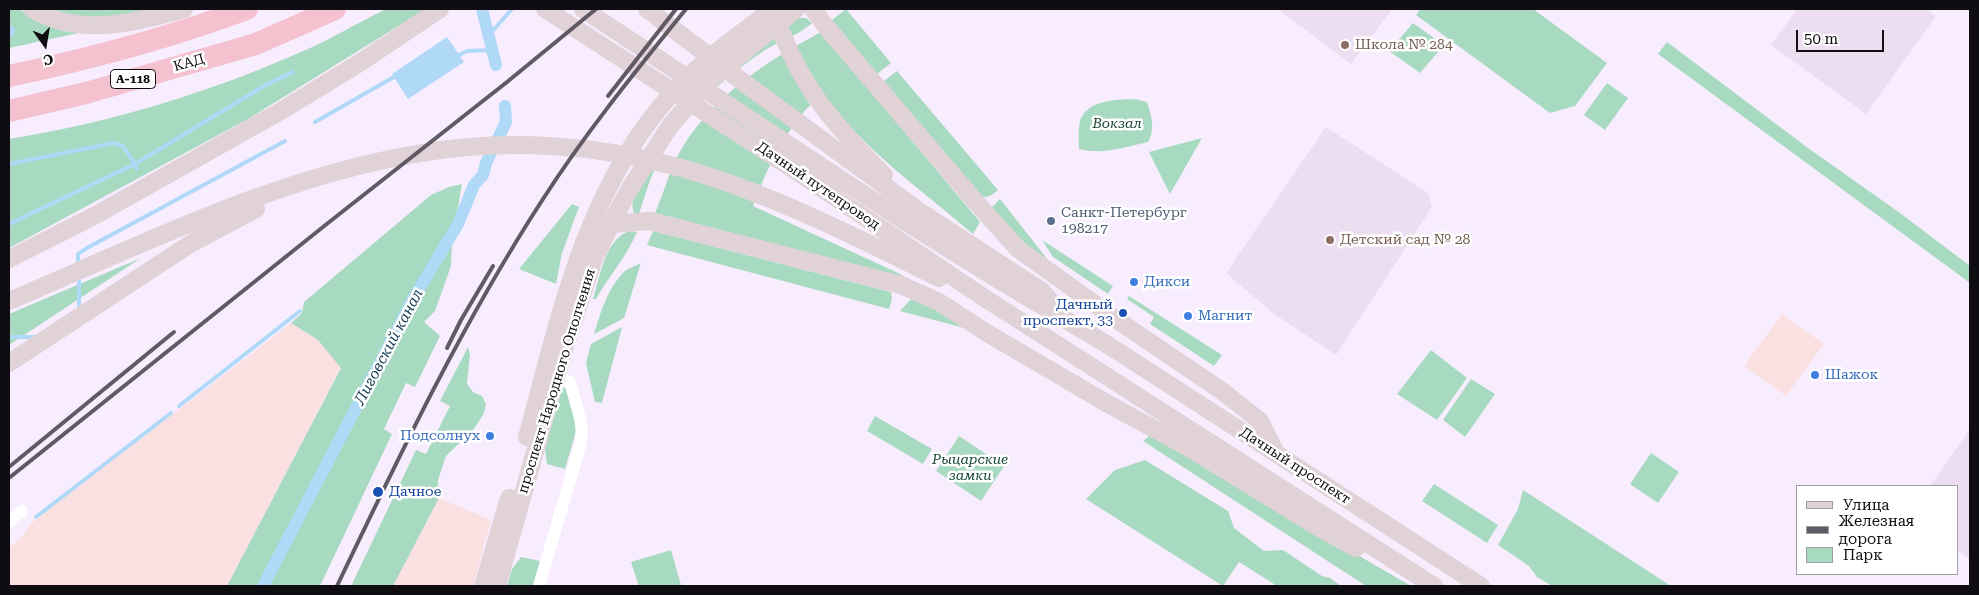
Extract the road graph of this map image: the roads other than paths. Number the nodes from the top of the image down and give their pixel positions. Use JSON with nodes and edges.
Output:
{"nodes":[{"id":1,"x":32,"y":9,"type":"edge"},
{"id":2,"x":184,"y":9,"type":"edge"},
{"id":3,"x":247,"y":9,"type":"edge"},
{"id":4,"x":336,"y":9,"type":"edge"},
{"id":5,"x":440,"y":9,"type":"edge"},
{"id":6,"x":545,"y":9,"type":"edge"},
{"id":7,"x":583,"y":9,"type":"edge"},
{"id":8,"x":647,"y":9,"type":"edge"},
{"id":9,"x":774,"y":9,"type":"edge"},
{"id":10,"x":796,"y":9,"type":"edge"},
{"id":11,"x":813,"y":9,"type":"edge"},
{"id":12,"x":9,"y":76,"type":"edge"},
{"id":13,"x":9,"y":111,"type":"edge"},
{"id":14,"x":336,"y":173,"type":"junction"},
{"id":15,"x":919,"y":211,"type":"junction"},
{"id":16,"x":611,"y":224,"type":"junction"},
{"id":17,"x":9,"y":259,"type":"edge"},
{"id":18,"x":983,"y":297,"type":"junction"},
{"id":19,"x":9,"y":301,"type":"edge"},
{"id":20,"x":1068,"y":322,"type":"junction"},
{"id":21,"x":1108,"y":345,"type":"joint"},
{"id":22,"x":9,"y":364,"type":"edge"},
{"id":23,"x":1090,"y":364,"type":"joint"},
{"id":24,"x":551,"y":373,"type":"junction"},
{"id":25,"x":1276,"y":453,"type":"junction"},
{"id":26,"x":22,"y":511,"type":"dead end"},
{"id":27,"x":9,"y":522,"type":"edge"},
{"id":28,"x":1377,"y":549,"type":"junction"},
{"id":29,"x":483,"y":586,"type":"edge"},
{"id":30,"x":497,"y":586,"type":"edge"},
{"id":31,"x":539,"y":586,"type":"edge"},
{"id":32,"x":1434,"y":586,"type":"edge"},
{"id":33,"x":1481,"y":586,"type":"edge"}],
"edges":[{"from":1,"to":2,"type":"main road"},
{"from":3,"to":12,"type":"highway","number":"А-118"},
{"from":4,"to":13,"type":"highway","name":"КАД","number":"А-118"},
{"from":5,"to":17,"type":"main road"},
{"from":6,"to":18,"type":"main road","name":"Дачный путепровод"},
{"from":7,"to":20,"type":"main road","name":"Дачный путепровод"},
{"from":8,"to":15,"type":"main road"},
{"from":9,"to":15,"type":"main road"},
{"from":9,"to":24,"type":"main road","name":"проспект Народного Ополчения"},
{"from":10,"to":16,"type":"main road","name":"проспект Народного Ополчения"},
{"from":11,"to":25,"type":"main road"},
{"from":14,"to":18,"type":"main road"},
{"from":14,"to":19,"type":"main road"},
{"from":14,"to":22,"type":"main road"},
{"from":15,"to":20,"type":"main road"},
{"from":16,"to":24,"type":"main road","name":"проспект Народного Ополчения"},
{"from":16,"to":28,"type":"main road"},
{"from":18,"to":23,"type":"main road","name":"Дачный путепровод"},
{"from":20,"to":21,"type":"main road","name":"Дачный путепровод"},
{"from":21,"to":25,"type":"main road","name":"Дачный проспект"},
{"from":23,"to":28,"type":"main road","name":"Дачный проспект"},
{"from":24,"to":29,"type":"main road","name":"проспект Народного Ополчения"},
{"from":24,"to":30,"type":"main road","name":"проспект Народного Ополчения"},
{"from":24,"to":31,"type":"street"},
{"from":25,"to":33,"type":"main road","name":"Дачный проспект"},
{"from":26,"to":27,"type":"street"},
{"from":28,"to":32,"type":"main road","name":"Дачный проспект"}]}
